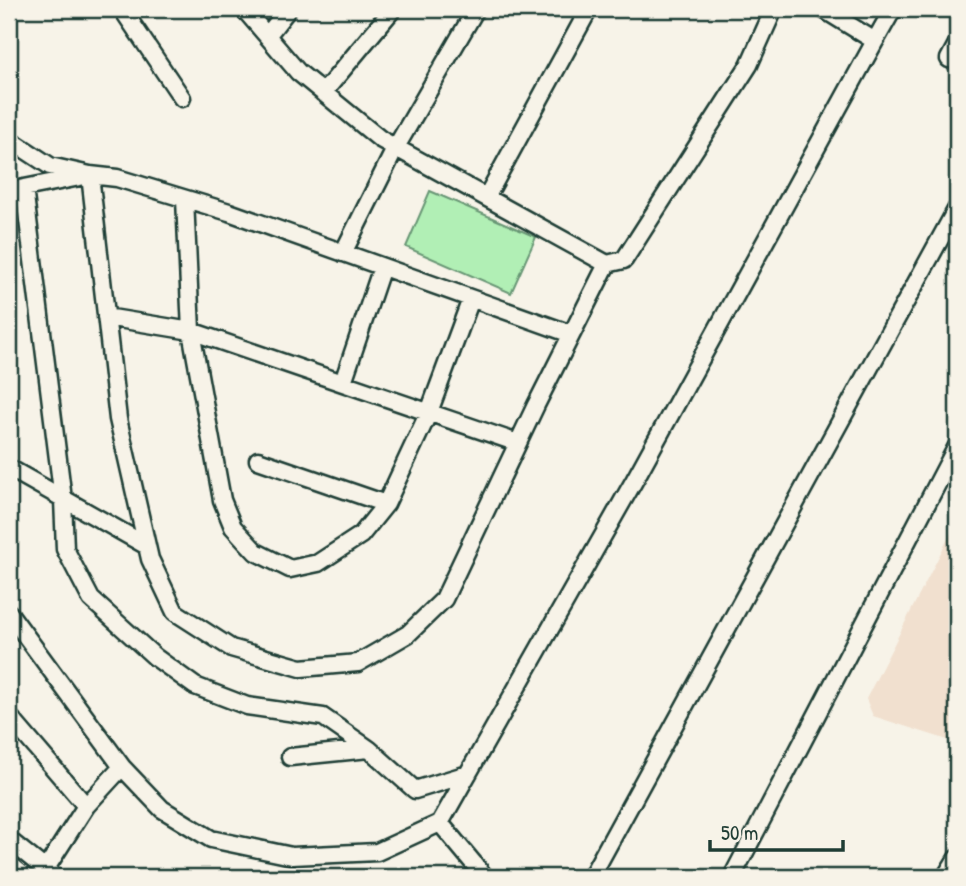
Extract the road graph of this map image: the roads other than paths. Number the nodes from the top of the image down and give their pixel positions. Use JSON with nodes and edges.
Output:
{"nodes":[{"id":1,"x":122,"y":9,"type":"edge"},
{"id":2,"x":244,"y":9,"type":"edge"},
{"id":3,"x":288,"y":9,"type":"edge"},
{"id":4,"x":393,"y":9,"type":"edge"},
{"id":5,"x":476,"y":9,"type":"edge"},
{"id":6,"x":589,"y":9,"type":"edge"},
{"id":7,"x":774,"y":9,"type":"edge"},
{"id":8,"x":823,"y":9,"type":"edge"},
{"id":9,"x":893,"y":9,"type":"edge"},
{"id":10,"x":267,"y":36,"type":"junction"},
{"id":11,"x":875,"y":41,"type":"junction"},
{"id":12,"x":957,"y":44,"type":"edge"},
{"id":13,"x":949,"y":60,"type":"dead end"},
{"id":14,"x":323,"y":93,"type":"junction"},
{"id":15,"x":182,"y":98,"type":"dead end"},
{"id":16,"x":9,"y":139,"type":"edge"},
{"id":17,"x":396,"y":147,"type":"junction"},
{"id":18,"x":90,"y":175,"type":"junction"},
{"id":19,"x":17,"y":190,"type":"edge"},
{"id":20,"x":487,"y":196,"type":"junction"},
{"id":21,"x":185,"y":199,"type":"junction"},
{"id":22,"x":957,"y":208,"type":"edge"},
{"id":23,"x":343,"y":253,"type":"junction"},
{"id":24,"x":607,"y":264,"type":"junction"},
{"id":25,"x":382,"y":267,"type":"junction"},
{"id":26,"x":471,"y":299,"type":"junction"},
{"id":27,"x":106,"y":317,"type":"junction"},
{"id":28,"x":191,"y":331,"type":"junction"},
{"id":29,"x":571,"y":334,"type":"junction"},
{"id":30,"x":342,"y":382,"type":"junction"},
{"id":31,"x":429,"y":412,"type":"junction"},
{"id":32,"x":518,"y":443,"type":"junction"},
{"id":33,"x":957,"y":446,"type":"edge"},
{"id":34,"x":258,"y":460,"type":"dead end"},
{"id":35,"x":9,"y":468,"type":"edge"},
{"id":36,"x":63,"y":499,"type":"junction"},
{"id":37,"x":386,"y":504,"type":"junction"},
{"id":38,"x":147,"y":546,"type":"junction"},
{"id":39,"x":9,"y":613,"type":"edge"},
{"id":40,"x":9,"y":716,"type":"edge"},
{"id":41,"x":369,"y":749,"type":"junction"},
{"id":42,"x":290,"y":757,"type":"dead end"},
{"id":43,"x":121,"y":767,"type":"junction"},
{"id":44,"x":468,"y":774,"type":"junction"},
{"id":45,"x":86,"y":806,"type":"junction"},
{"id":46,"x":440,"y":823,"type":"junction"},
{"id":47,"x":9,"y":840,"type":"edge"},
{"id":48,"x":957,"y":858,"type":"edge"},
{"id":49,"x":50,"y":874,"type":"edge"},
{"id":50,"x":485,"y":877,"type":"edge"},
{"id":51,"x":591,"y":877,"type":"edge"},
{"id":52,"x":732,"y":877,"type":"edge"},
{"id":53,"x":945,"y":877,"type":"edge"}],
"edges":[{"from":1,"to":15,"type":"street"},
{"from":2,"to":10,"type":"street"},
{"from":3,"to":10,"type":"street"},
{"from":4,"to":14,"type":"street"},
{"from":5,"to":17,"type":"street"},
{"from":6,"to":20,"type":"street"},
{"from":7,"to":24,"type":"street"},
{"from":8,"to":11,"type":"street"},
{"from":9,"to":11,"type":"street"},
{"from":10,"to":14,"type":"street"},
{"from":11,"to":44,"type":"street"},
{"from":12,"to":13,"type":"street"},
{"from":14,"to":17,"type":"street"},
{"from":16,"to":18,"type":"street"},
{"from":17,"to":20,"type":"street"},
{"from":17,"to":23,"type":"street"},
{"from":18,"to":19,"type":"street"},
{"from":18,"to":21,"type":"street"},
{"from":18,"to":27,"type":"street"},
{"from":19,"to":36,"type":"street"},
{"from":20,"to":24,"type":"street"},
{"from":21,"to":23,"type":"street"},
{"from":21,"to":28,"type":"street"},
{"from":22,"to":51,"type":"street"},
{"from":23,"to":25,"type":"street"},
{"from":24,"to":29,"type":"street"},
{"from":25,"to":26,"type":"street"},
{"from":25,"to":30,"type":"street"},
{"from":26,"to":29,"type":"street"},
{"from":26,"to":31,"type":"street"},
{"from":27,"to":28,"type":"street"},
{"from":27,"to":38,"type":"street"},
{"from":28,"to":30,"type":"street"},
{"from":28,"to":37,"type":"street"},
{"from":29,"to":32,"type":"street"},
{"from":30,"to":31,"type":"street"},
{"from":31,"to":32,"type":"street"},
{"from":31,"to":37,"type":"street"},
{"from":32,"to":38,"type":"street"},
{"from":33,"to":52,"type":"street"},
{"from":34,"to":37,"type":"street"},
{"from":35,"to":36,"type":"street"},
{"from":36,"to":38,"type":"street"},
{"from":36,"to":41,"type":"street"},
{"from":39,"to":43,"type":"street"},
{"from":40,"to":45,"type":"street"},
{"from":41,"to":42,"type":"street"},
{"from":41,"to":44,"type":"street"},
{"from":43,"to":45,"type":"street"},
{"from":43,"to":46,"type":"street"},
{"from":44,"to":46,"type":"street"},
{"from":45,"to":49,"type":"street"},
{"from":46,"to":50,"type":"street"},
{"from":47,"to":49,"type":"street"},
{"from":48,"to":53,"type":"street"}]}
